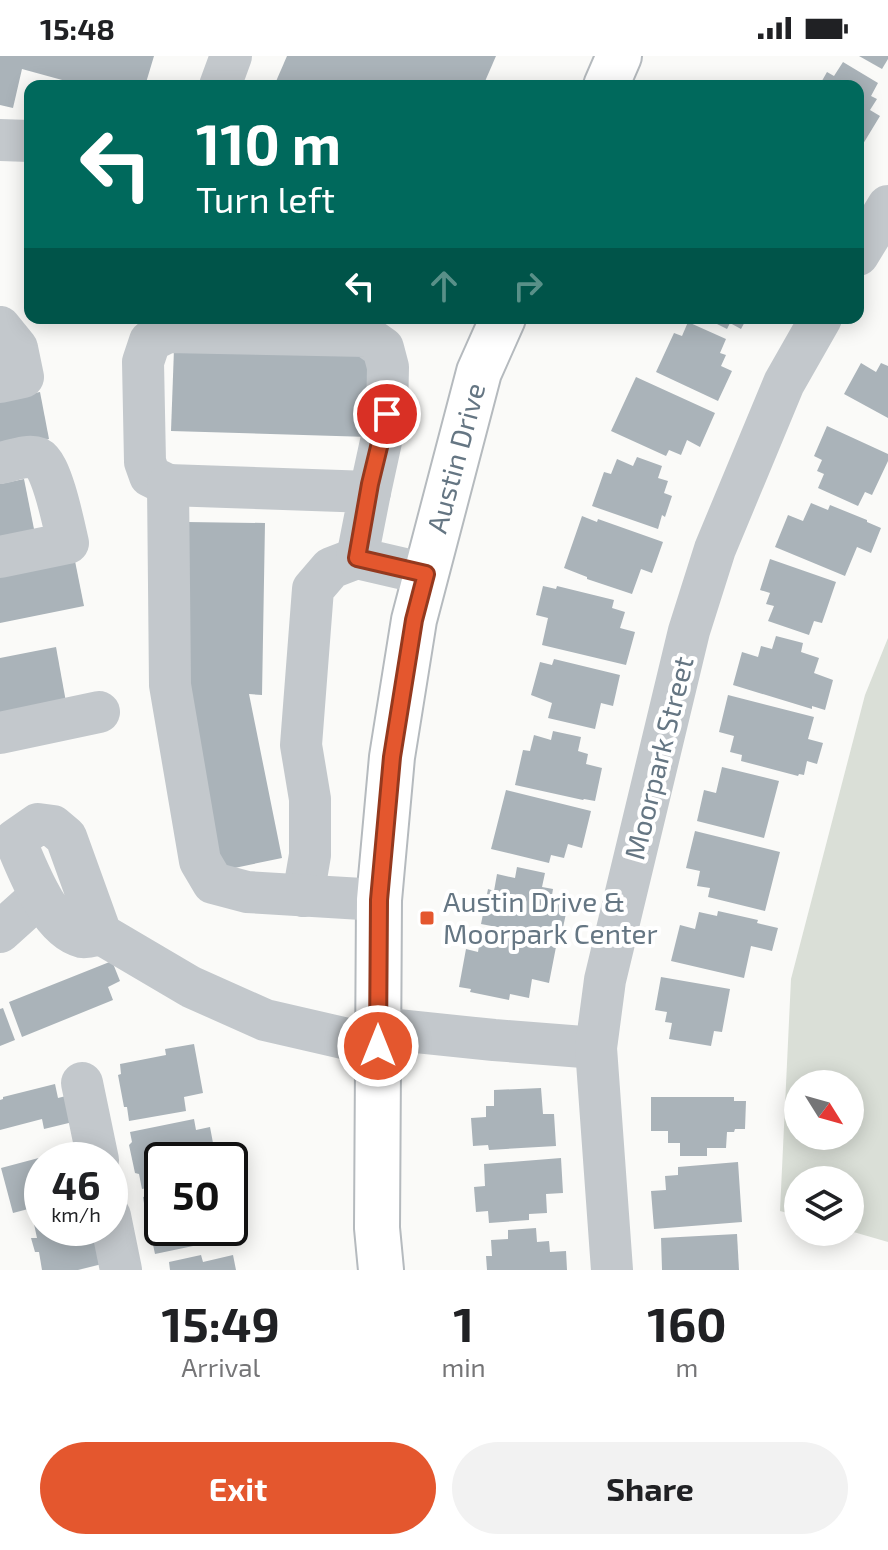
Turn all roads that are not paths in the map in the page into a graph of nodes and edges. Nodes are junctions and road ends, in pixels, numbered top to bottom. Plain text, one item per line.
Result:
1 (231, 56) edge
2 (619, 56) edge
3 (222, 80) edge
4 (609, 80) edge
5 (0, 140) edge
6 (24, 141) edge
7 (888, 206) edge
8 (864, 245) edge
9 (500, 324) edge
10 (818, 324) edge
11 (0, 327) edge
12 (0, 382) edge
13 (0, 463) edge
14 (168, 485) junction
15 (370, 492) junction
16 (0, 557) edge
17 (357, 558) junction
18 (426, 574) junction
19 (99, 712) dead end
20 (0, 733) edge
21 (4, 829) edge
22 (40, 896) junction
23 (303, 896) junction
24 (379, 900) junction
25 (0, 932) edge
26 (101, 934) junction
27 (378, 1037) junction
28 (596, 1048) junction
29 (82, 1083) dead end
30 (94, 1142) edge
31 (116, 1246) edge
32 (121, 1270) edge
33 (381, 1270) edge
34 (612, 1270) edge

1 - 3 street
2 - 4 main road
5 - 6 street
7 - 8 street
9 - 18 main road, Austin Drive
10 - 28 street, Moorpark Street
11 - 12 street
13 - 16 street
14 - 15 street
14 - 15 street
14 - 23 street
15 - 17 street
17 - 18 street
17 - 23 street
18 - 24 main road, Austin Drive
19 - 20 street
21 - 22 street
21 - 26 street
22 - 25 street
22 - 26 street
23 - 24 street
24 - 27 main road, Austin Drive
26 - 27 street
27 - 28 street
27 - 33 main road, Austin Drive
28 - 34 street, Moorpark Street
29 - 30 street
31 - 32 street

